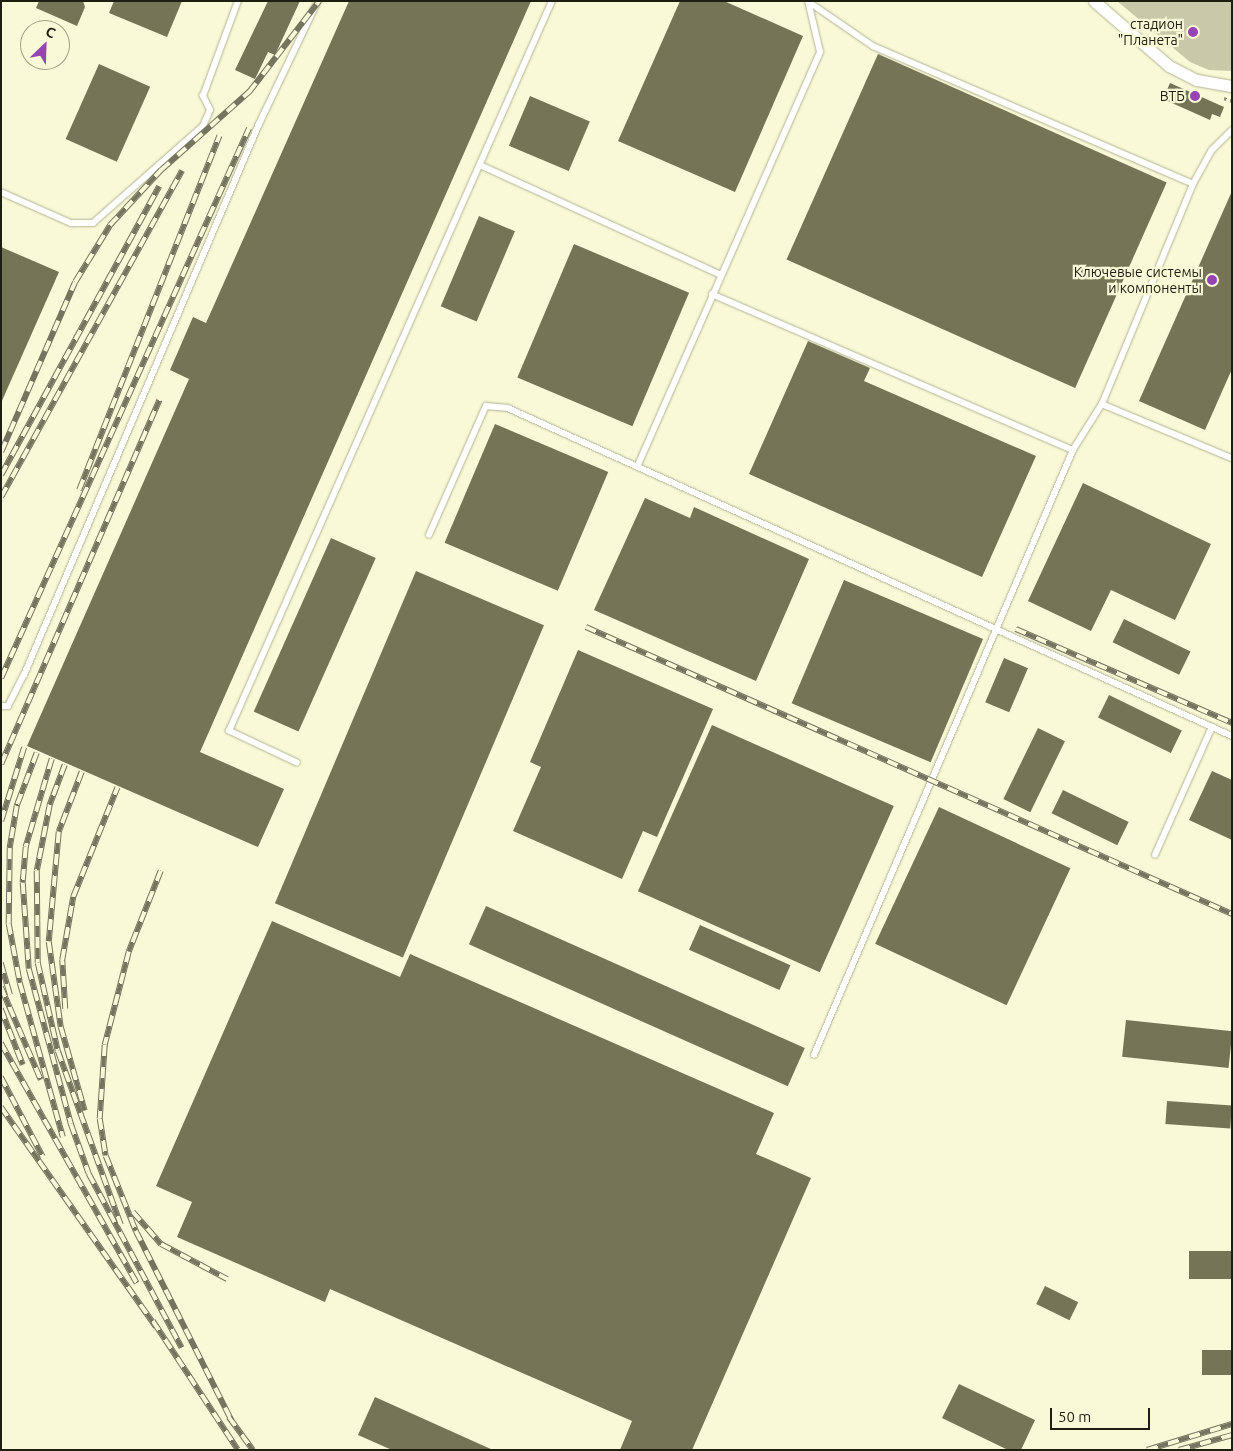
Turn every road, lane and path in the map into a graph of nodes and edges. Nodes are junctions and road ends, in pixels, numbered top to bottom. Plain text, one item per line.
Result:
1 (238, 1) edge
2 (318, 1) edge
3 (552, 1) edge
4 (1094, 1) edge
5 (810, 3) edge
6 (1232, 86) edge
7 (1232, 130) edge
8 (480, 165) junction
9 (1194, 184) junction
10 (1, 192) edge
11 (720, 275) junction
12 (712, 294) junction
13 (1102, 404) junction
14 (1073, 450) junction
15 (1232, 458) edge
16 (638, 465) junction
17 (429, 535) dead end
18 (998, 629) junction
19 (1, 706) edge
20 (1212, 727) junction
21 (1232, 736) edge
22 (297, 763) dead end
23 (1156, 855) dead end
24 (814, 1055) dead end

1 - 10 lane
2 - 19 lane
3 - 8 lane
4 - 6 street
5 - 9 lane
5 - 11 lane
7 - 9 lane
8 - 11 lane
8 - 22 lane
9 - 13 lane
11 - 12 lane
12 - 14 lane
12 - 16 lane
13 - 14 lane
13 - 15 lane
14 - 18 lane
16 - 17 lane
16 - 18 lane
18 - 20 lane
18 - 24 lane
20 - 21 lane
20 - 23 lane

